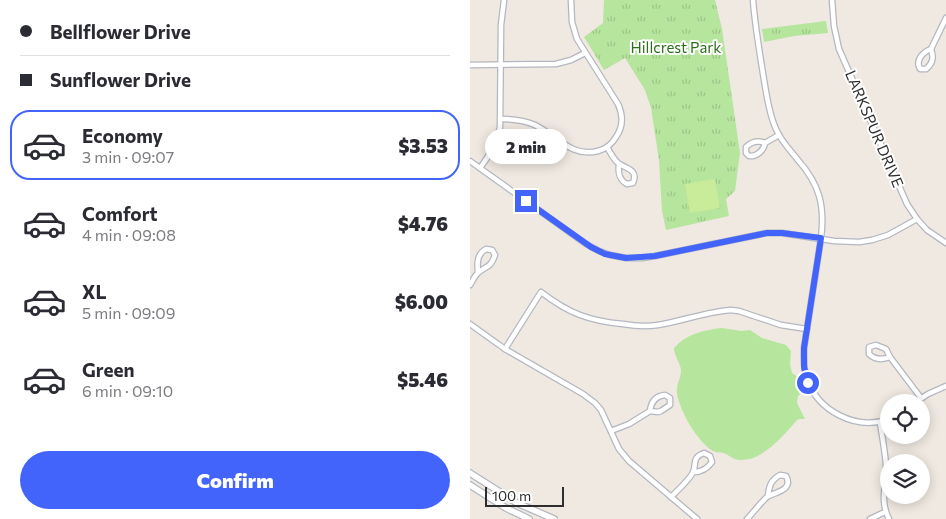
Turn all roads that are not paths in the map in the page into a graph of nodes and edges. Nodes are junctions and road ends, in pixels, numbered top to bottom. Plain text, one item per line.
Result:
1 (504, 0) edge
2 (571, 0) edge
3 (753, 0) edge
4 (832, 0) edge
5 (946, 18) edge
6 (931, 50) dead end
7 (585, 53) junction
8 (501, 64) junction
9 (470, 65) edge
10 (501, 119) junction
11 (779, 135) junction
12 (766, 143) junction
13 (607, 147) junction
14 (470, 161) edge
15 (619, 164) junction
16 (480, 168) junction
17 (917, 219) junction
18 (821, 238) junction
19 (946, 243) edge
20 (478, 272) junction
21 (470, 285) edge
22 (470, 324) edge
23 (807, 329) junction
24 (505, 349) junction
25 (890, 357) junction
26 (946, 386) edge
27 (918, 394) edge
28 (928, 394) edge
29 (650, 411) junction
30 (880, 422) edge
31 (611, 431) junction
32 (883, 444) edge
33 (694, 472) junction
34 (470, 474) edge
35 (470, 485) edge
36 (768, 496) junction
37 (671, 497) junction
38 (885, 512) junction
39 (529, 519) edge
40 (554, 519) edge
41 (697, 519) edge
42 (747, 519) edge
43 (870, 519) edge
44 (889, 519) edge

1 - 8 street
2 - 7 street
3 - 11 street
4 - 17 street, LARKSPUR DRIVE
5 - 6 street
7 - 8 street
7 - 13 street
8 - 9 street
8 - 10 street
10 - 13 street
10 - 16 street
11 - 12 street
11 - 18 street
12 - 12 street
13 - 15 street
14 - 16 street
15 - 15 street
16 - 18 street
17 - 18 street
17 - 19 street, LARKSPUR DRIVE
18 - 23 street
20 - 20 street
20 - 21 street
22 - 24 street
23 - 24 street
23 - 30 street
24 - 31 street
25 - 25 street
25 - 27 street
26 - 28 street
29 - 29 street
29 - 31 street
31 - 37 street
32 - 38 street
33 - 33 street
33 - 37 street
34 - 40 main road
35 - 39 main road
36 - 36 street
36 - 42 street
37 - 41 street
38 - 43 street
38 - 44 street

